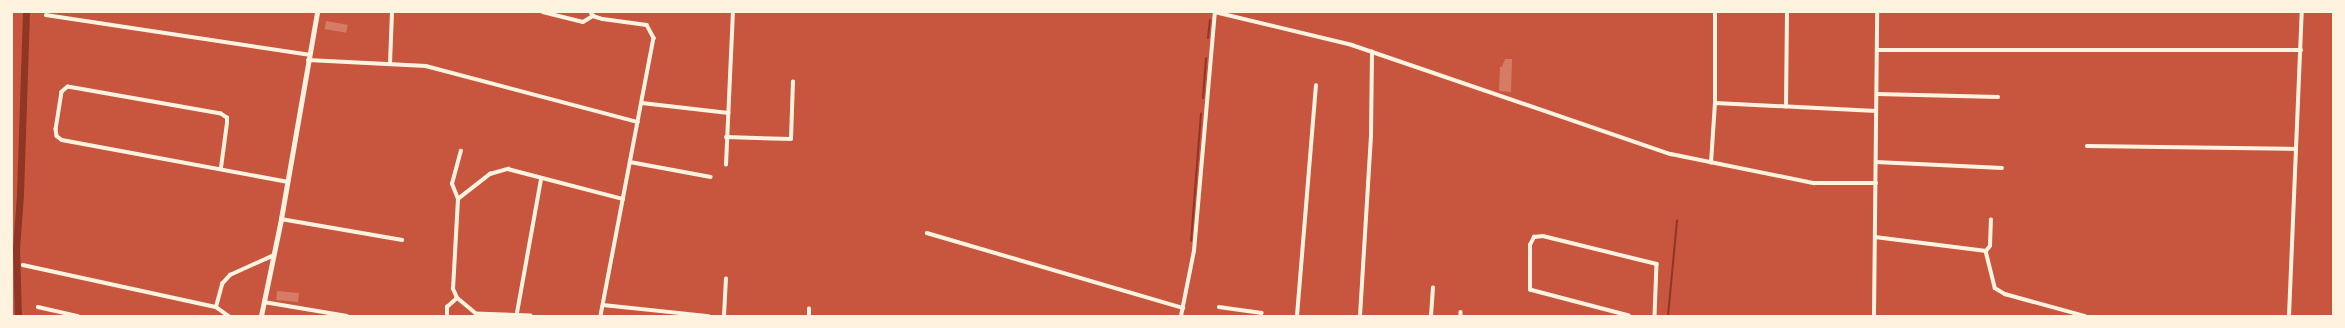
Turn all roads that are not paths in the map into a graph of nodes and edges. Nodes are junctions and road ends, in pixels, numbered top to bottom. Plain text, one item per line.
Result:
1 (317, 12) edge
2 (392, 12) edge
3 (543, 12) edge
4 (733, 12) edge
5 (1215, 12) edge
6 (1715, 12) edge
7 (1787, 12) edge
8 (1877, 12) edge
9 (2302, 12) edge
10 (592, 14) edge
11 (46, 15) dead end
12 (1877, 50) junction
13 (2301, 50) junction
14 (1372, 52) junction
15 (309, 57) junction
16 (390, 64) junction
17 (793, 82) dead end
18 (1316, 86) dead end
19 (1877, 94) junction
20 (1998, 97) dead end
21 (642, 103) junction
22 (1714, 103) junction
23 (1786, 107) junction
24 (1876, 111) junction
25 (728, 113) junction
26 (638, 122) junction
27 (726, 137) junction
28 (2087, 146) dead end
29 (2296, 149) junction
30 (461, 151) dead end
31 (630, 162) junction
32 (1876, 162) junction
33 (1711, 163) junction
34 (726, 165) dead end
35 (221, 168) junction
36 (2002, 168) dead end
37 (711, 177) dead end
38 (541, 179) junction
39 (288, 182) junction
40 (1876, 183) junction
41 (458, 199) junction
42 (623, 199) junction
43 (281, 219) junction
44 (1991, 220) dead end
45 (927, 233) dead end
46 (1875, 237) junction
47 (402, 240) dead end
48 (1986, 251) junction
49 (272, 256) junction
50 (23, 265) dead end
51 (726, 279) dead end
52 (1434, 288) dead end
53 (457, 298) junction
54 (264, 302) junction
55 (603, 305) junction
56 (38, 307) dead end
57 (216, 307) junction
58 (1219, 307) dead end
59 (1183, 308) junction
60 (809, 309) dead end
61 (1244, 311) junction
62 (517, 313) junction
63 (1262, 313) dead end
64 (476, 314) junction
65 (78, 316) edge
66 (229, 316) edge
67 (261, 316) edge
68 (347, 316) edge
69 (447, 316) edge
70 (471, 316) edge
71 (532, 316) edge
72 (602, 316) edge
73 (708, 316) edge
74 (724, 316) edge
75 (809, 316) edge
76 (1181, 316) edge
77 (1244, 316) edge
78 (1297, 316) edge
79 (1360, 316) edge
80 (1430, 316) edge
81 (1629, 316) edge
82 (1655, 316) edge
83 (1874, 316) edge
84 (2085, 316) edge
85 (2288, 316) edge

1 - 15 street
2 - 16 street
3 - 10 street
4 - 25 street
5 - 14 street
5 - 59 street
6 - 22 street
7 - 23 street
8 - 12 street
9 - 13 street
10 - 21 street
11 - 15 street
12 - 13 street
12 - 19 street
13 - 29 street
14 - 33 street
14 - 79 street
15 - 16 street
15 - 39 street
16 - 26 street
17 - 27 street
18 - 78 street
19 - 20 street
19 - 24 street
21 - 25 street
21 - 26 street
22 - 23 street
22 - 33 street
23 - 24 street
24 - 32 street
25 - 27 street
26 - 31 street
27 - 34 street
28 - 29 street
29 - 85 street
30 - 41 street
31 - 37 street
31 - 42 street
32 - 36 street
32 - 40 street
33 - 40 street
35 - 35 street
35 - 39 street
38 - 41 street
38 - 42 street
38 - 62 street
39 - 43 street
40 - 46 street
41 - 53 street
42 - 55 street
43 - 47 street
43 - 49 street
44 - 48 street
45 - 59 street
46 - 48 street
46 - 83 street
48 - 84 street
49 - 54 street
49 - 57 street
50 - 57 street
51 - 74 street
52 - 80 street
53 - 64 street
53 - 69 street
54 - 67 street
54 - 68 street
55 - 72 street
55 - 73 street
56 - 65 street
57 - 66 street
58 - 61 street
59 - 76 street
60 - 75 street
61 - 63 street
61 - 77 street
62 - 64 street
62 - 71 street
64 - 70 street
81 - 82 street

